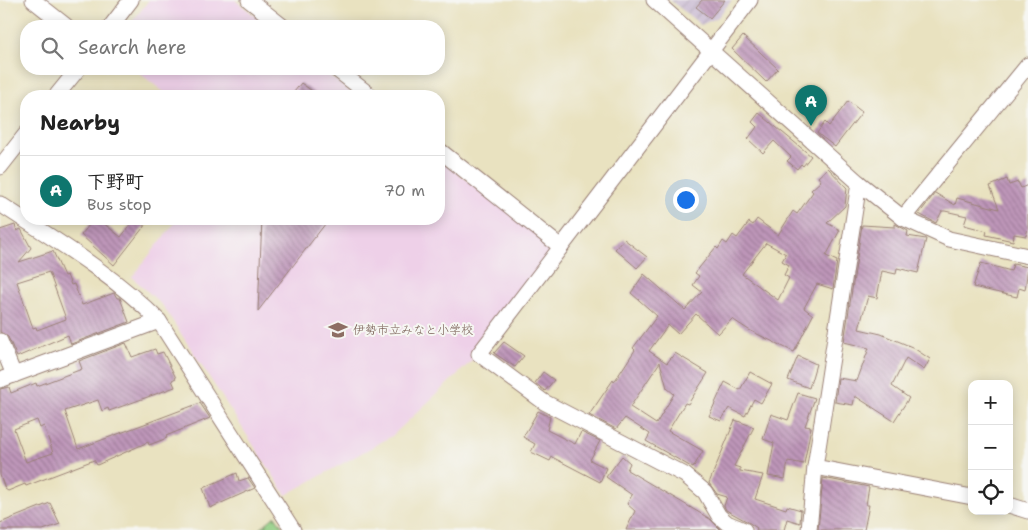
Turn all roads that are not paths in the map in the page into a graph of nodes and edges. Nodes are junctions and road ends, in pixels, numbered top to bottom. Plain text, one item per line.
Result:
1 (33, 0) edge
2 (131, 0) edge
3 (248, 0) edge
4 (654, 0) edge
5 (750, 0) edge
6 (58, 20) edge
7 (116, 20) edge
8 (274, 20) edge
9 (712, 49) junction
10 (1028, 64) edge
11 (73, 75) edge
12 (344, 75) edge
13 (61, 90) edge
14 (362, 90) edge
15 (20, 142) edge
16 (445, 155) edge
17 (0, 167) edge
18 (859, 183) junction
19 (0, 204) edge
20 (20, 217) edge
21 (903, 218) junction
22 (32, 225) edge
23 (561, 247) junction
24 (1028, 256) edge
25 (159, 322) junction
26 (0, 341) edge
27 (7, 378) edge
28 (815, 468) junction
29 (968, 496) edge
30 (1013, 506) edge
31 (1028, 511) edge
32 (293, 530) edge
33 (744, 530) edge
34 (809, 530) edge

1 - 6 street
2 - 7 street
3 - 8 street
4 - 9 street
5 - 9 street
9 - 18 street
9 - 23 street
10 - 21 street
11 - 13 street
12 - 14 street
15 - 17 street
16 - 23 street
18 - 21 street
18 - 28 street
19 - 20 street
21 - 24 street
22 - 25 street
23 - 33 street
25 - 27 street
25 - 32 street
26 - 27 street
28 - 29 street
28 - 34 street
30 - 31 street

